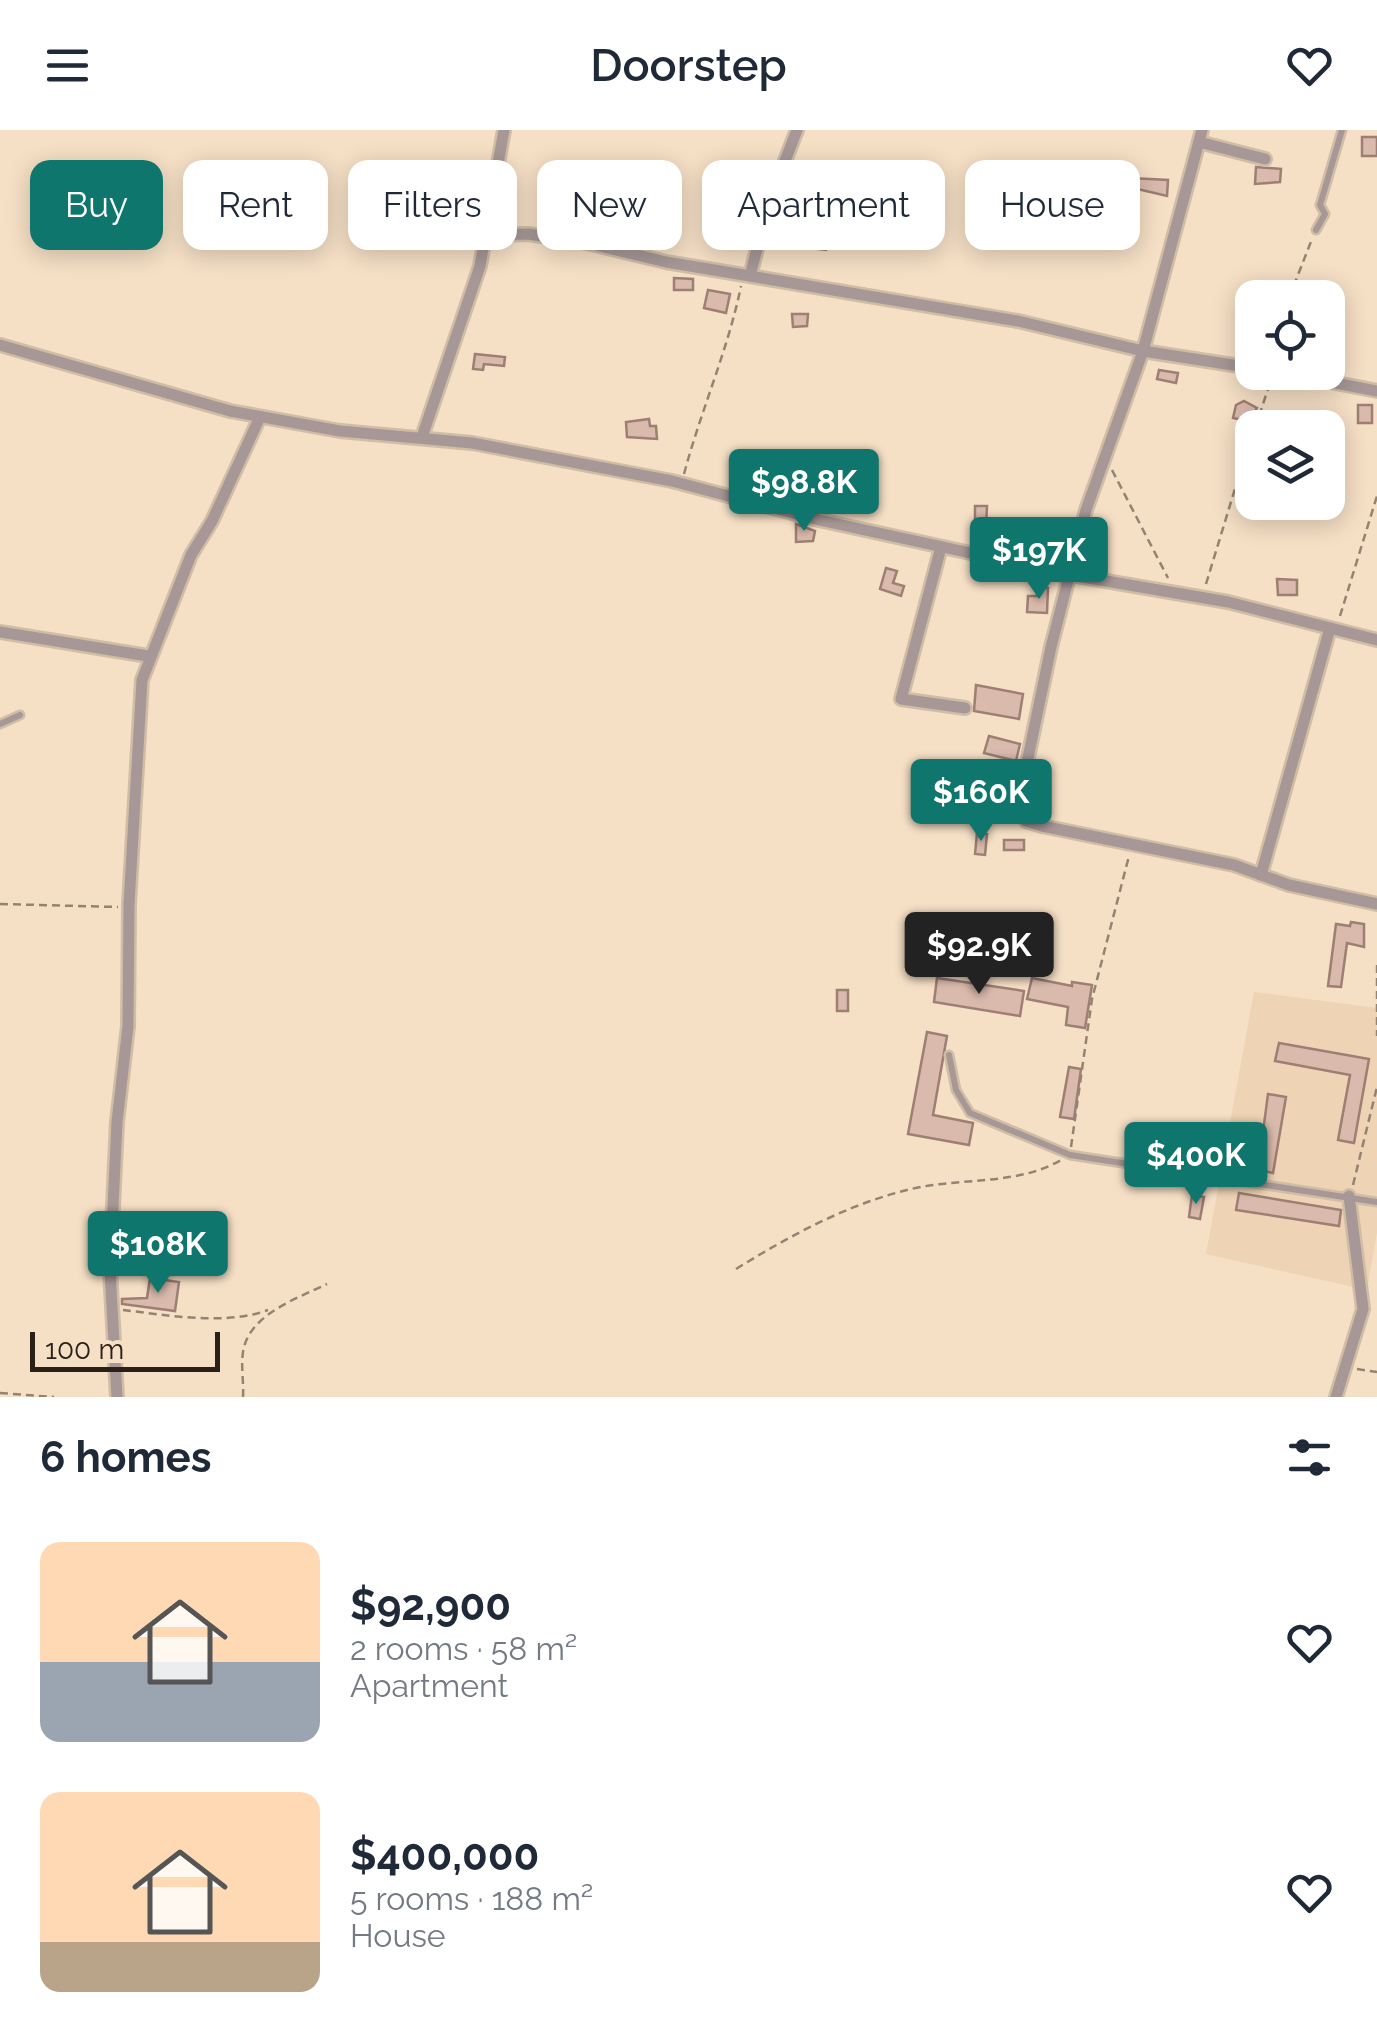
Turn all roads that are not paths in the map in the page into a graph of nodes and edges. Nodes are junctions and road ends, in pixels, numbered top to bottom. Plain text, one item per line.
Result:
1 (504, 130) edge
2 (797, 130) edge
3 (1342, 130) edge
4 (1201, 136) edge
5 (1265, 158) dead end
6 (499, 160) edge
7 (1316, 230) road end
8 (517, 234) edge
9 (483, 250) edge
10 (747, 275) junction
11 (0, 345) edge
12 (1143, 351) junction
13 (1235, 365) edge
14 (1345, 385) edge
15 (1377, 391) edge
16 (260, 417) junction
17 (422, 437) junction
18 (941, 547) junction
19 (1071, 575) junction
20 (1330, 628) junction
21 (0, 632) edge
22 (1377, 640) edge
23 (148, 656) junction
24 (965, 708) dead end
25 (20, 715) dead end
26 (0, 724) edge
27 (1260, 875) junction
28 (1377, 904) edge
29 (949, 1055) dead end
30 (1349, 1196) junction
31 (1377, 1202) edge
32 (118, 1397) edge
33 (1336, 1397) edge

1 - 6 street
2 - 10 street
3 - 7 lane
4 - 5 street
4 - 12 street
8 - 10 street
9 - 17 street
10 - 12 street
11 - 16 street
12 - 13 street
12 - 19 street
14 - 15 street
16 - 17 street
16 - 23 street
17 - 18 street
18 - 19 street
18 - 24 street
19 - 20 street
19 - 27 street
20 - 22 street
20 - 27 street
21 - 23 street
23 - 32 street
25 - 26 lane
27 - 28 street
29 - 30 lane
30 - 31 lane
30 - 33 street

